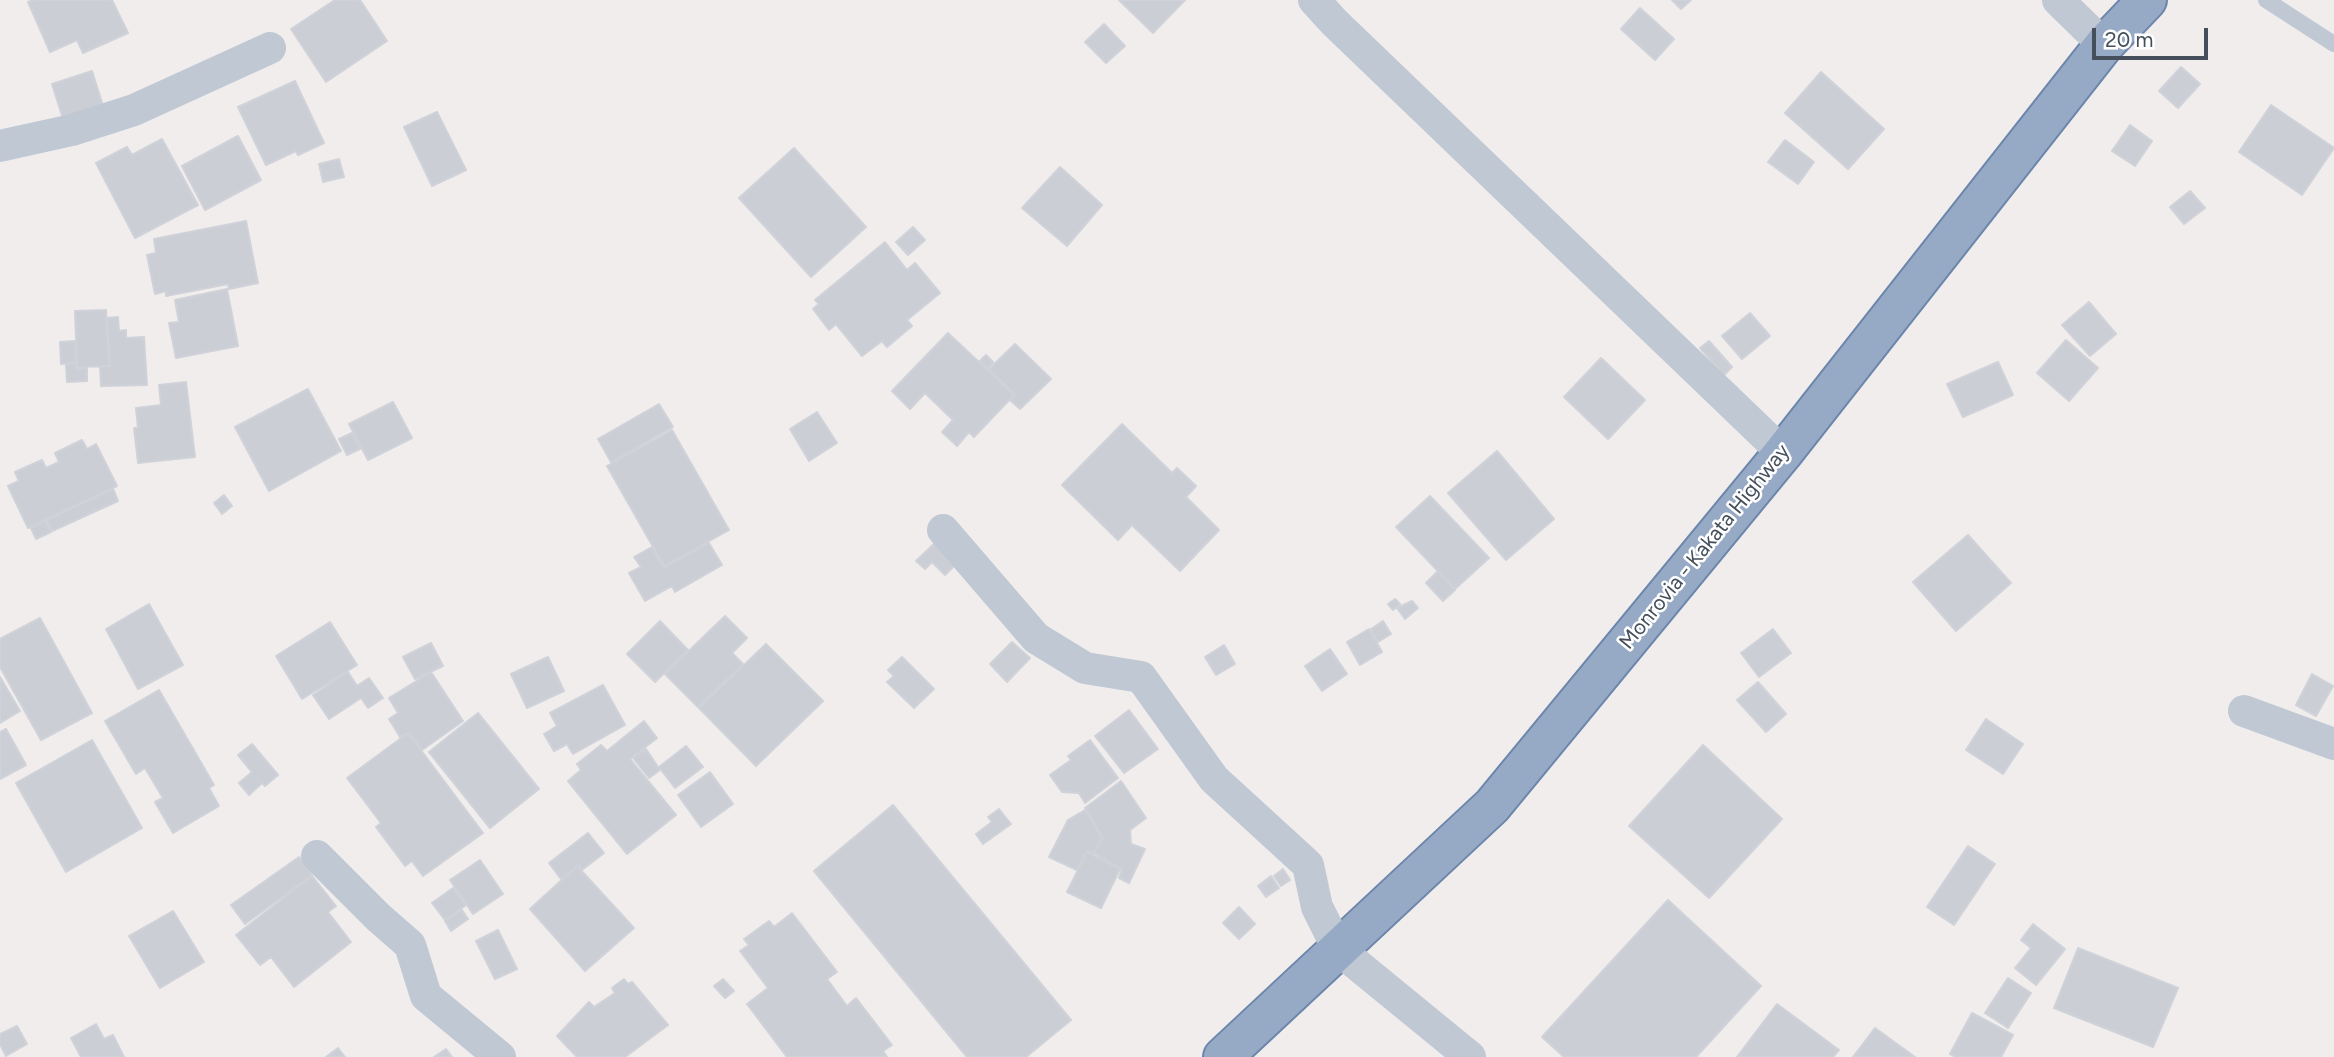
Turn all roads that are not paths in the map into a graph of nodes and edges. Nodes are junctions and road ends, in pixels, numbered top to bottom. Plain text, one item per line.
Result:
1 (1314, 0) edge
2 (2058, 0) edge
3 (2147, 0) edge
4 (2266, 0) edge
5 (2334, 44) edge
6 (2104, 46) junction
7 (270, 48) dead end
8 (0, 146) edge
9 (1783, 453) junction
10 (943, 530) dead end
11 (2244, 711) dead end
12 (2334, 744) edge
13 (317, 856) dead end
14 (1338, 949) junction
15 (500, 1057) edge
16 (1223, 1057) edge
17 (1471, 1057) edge

1 - 9 street
2 - 6 street
3 - 6 highway, Monrovia - Kakata Highway
4 - 5 lane
6 - 9 highway, Monrovia - Kakata Highway
7 - 8 street
9 - 14 highway, Monrovia - Kakata Highway
10 - 14 street
11 - 12 street
13 - 15 street
14 - 16 highway, Monrovia - Kakata Highway
14 - 17 street

